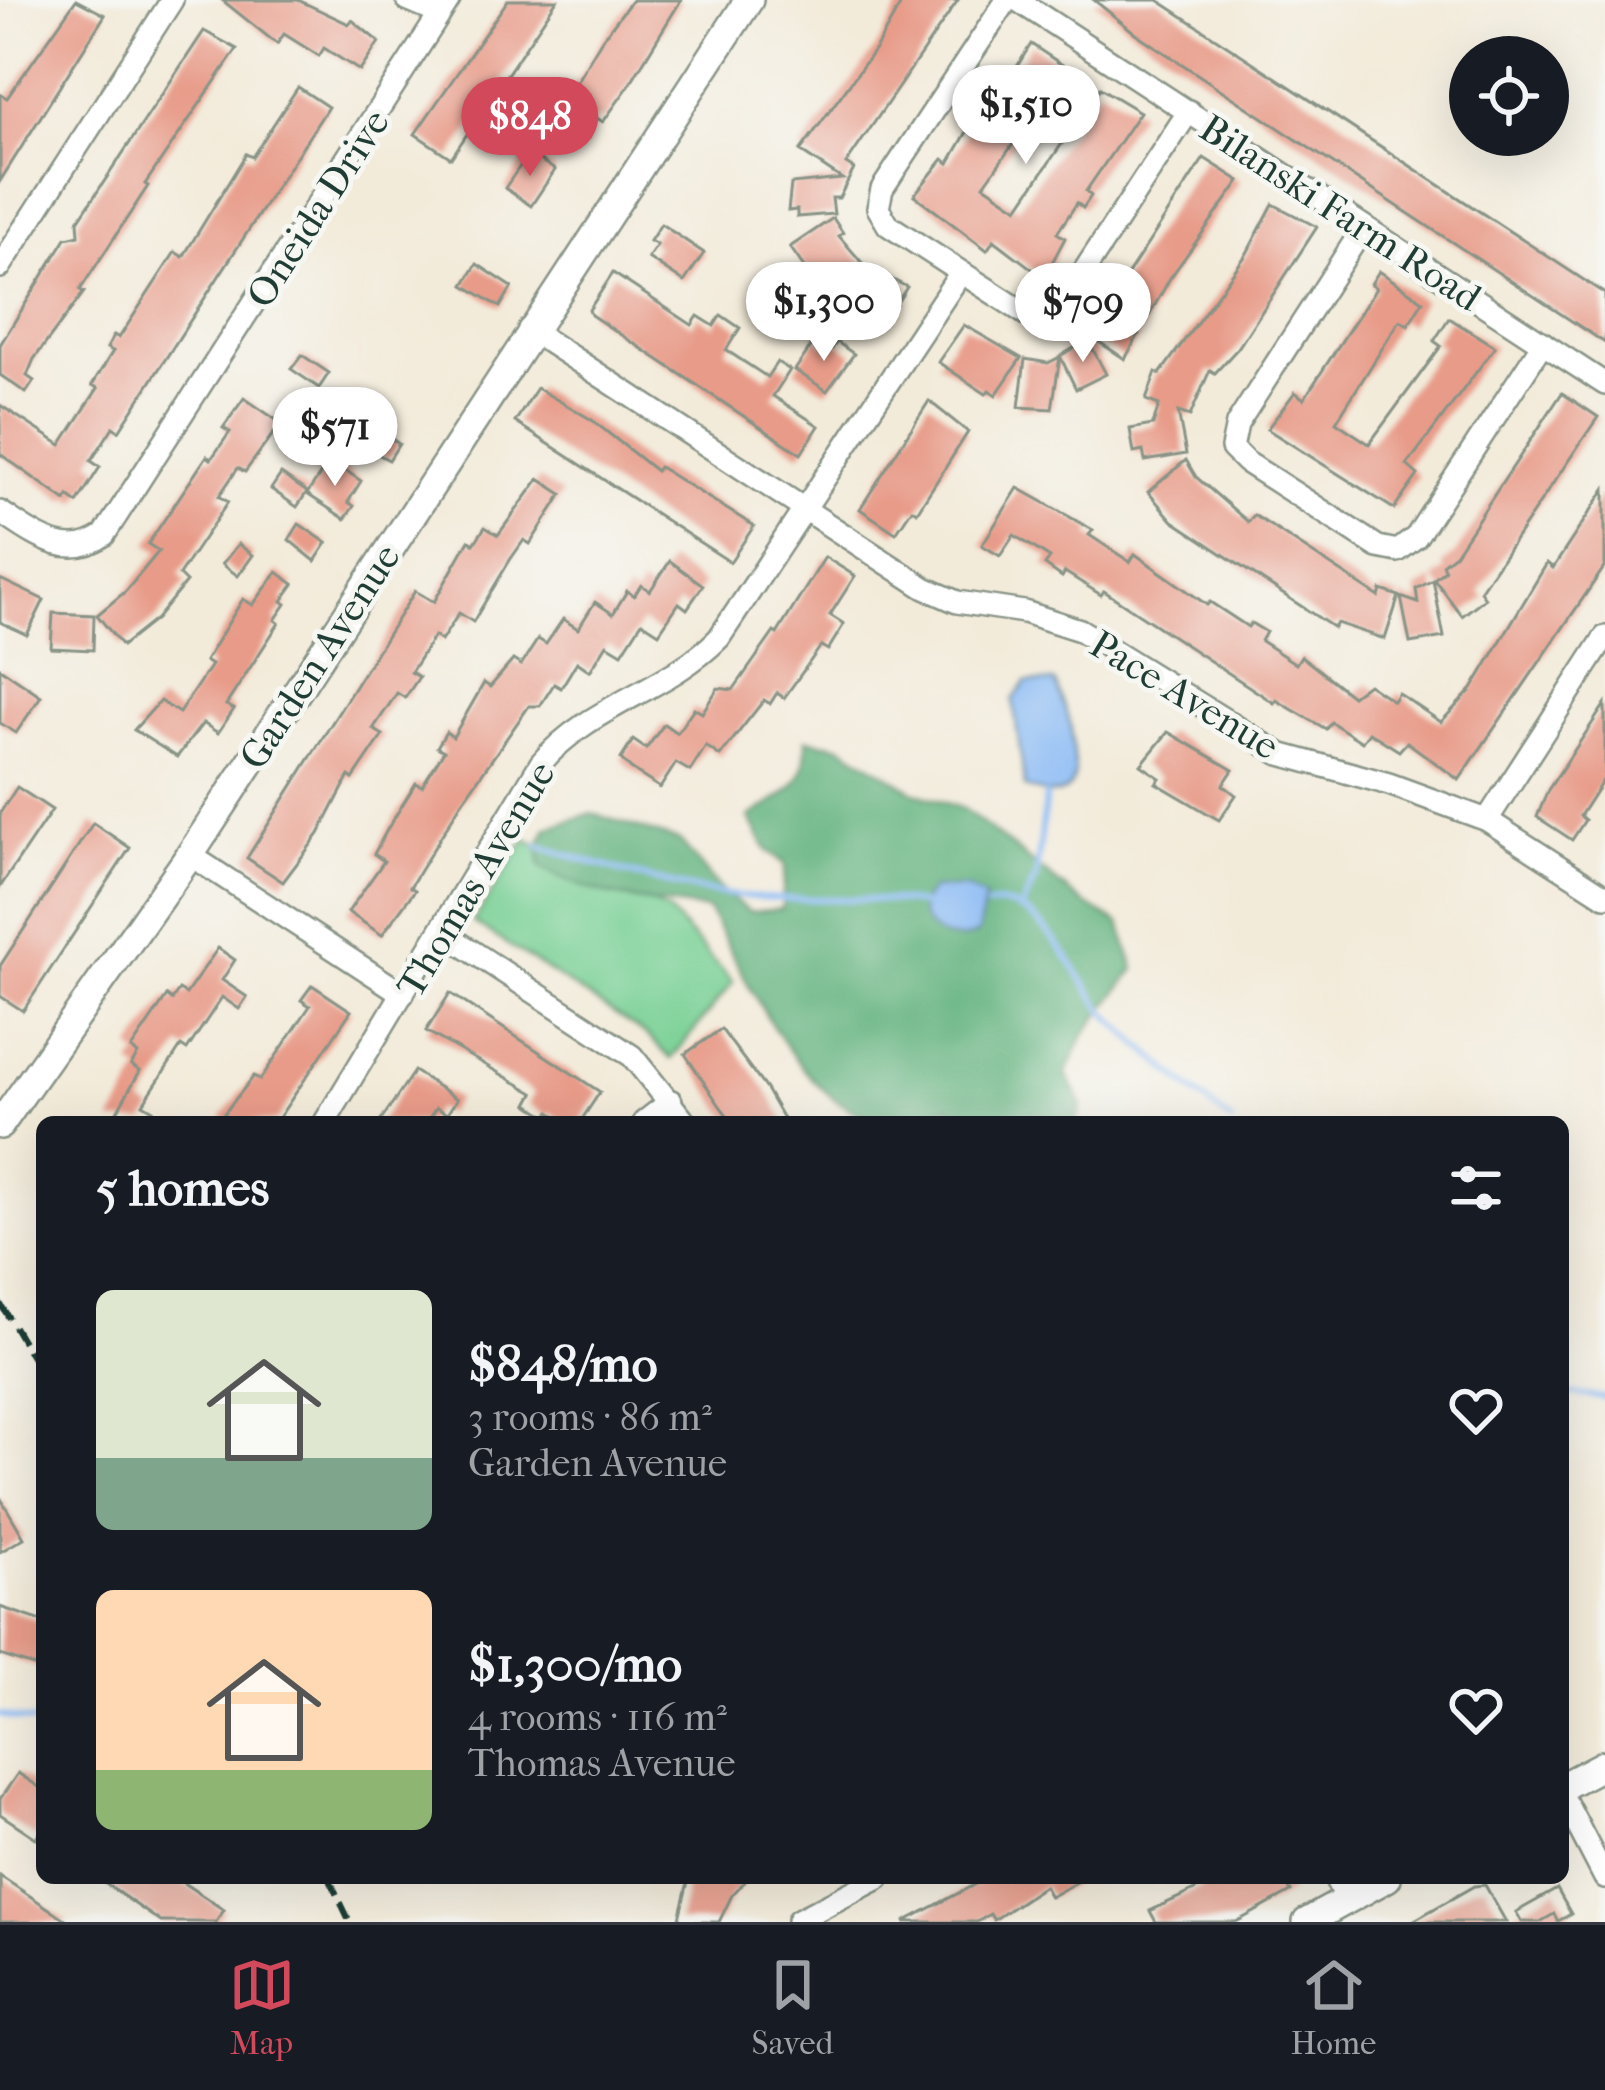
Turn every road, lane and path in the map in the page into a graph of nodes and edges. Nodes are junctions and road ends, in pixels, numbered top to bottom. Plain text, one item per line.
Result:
1 (172, 0) edge
2 (407, 0) edge
3 (732, 0) edge
4 (749, 0) edge
5 (1007, 0) edge
6 (1017, 0) edge
7 (444, 7) edge
8 (700, 71) junction
9 (1189, 111) junction
10 (1364, 227) junction
11 (0, 267) edge
12 (960, 274) junction
13 (529, 328) junction
14 (1543, 343) junction
15 (1605, 384) edge
16 (805, 508) junction
17 (0, 512) edge
18 (1604, 640) edge
19 (1487, 820) junction
20 (190, 855) junction
21 (1605, 896) edge
22 (441, 932) junction
23 (404, 994) junction
24 (671, 1101) junction
25 (330, 1116) edge
26 (652, 1116) edge
27 (681, 1116) edge
28 (0, 1125) edge
29 (1605, 1763) edge
30 (1569, 1783) edge
31 (1569, 1809) edge
32 (1605, 1878) edge
33 (867, 1884) edge
34 (1341, 1889) edge
35 (798, 1919) edge
36 (1307, 1922) edge

1 - 11 street
2 - 7 street
3 - 8 street
4 - 8 street, Garden Avenue
5 - 12 street
6 - 9 street, Bilanski Farm Road
7 - 17 street, Oneida Drive
8 - 13 street, Garden Avenue
9 - 10 street, Bilanski Farm Road
9 - 12 street
10 - 14 street, Bilanski Farm Road
10 - 14 street
12 - 16 street, Thomas Avenue
13 - 16 street, Pace Avenue
13 - 20 street, Garden Avenue
14 - 15 street, Bilanski Farm Road
16 - 19 street, Pace Avenue
16 - 22 street, Thomas Avenue
18 - 19 street
19 - 21 street, Pace Avenue
20 - 23 street
20 - 28 street, Garden Avenue
22 - 23 street, Thomas Avenue
22 - 24 street
23 - 25 street, Thomas Avenue
24 - 26 street
24 - 27 street
29 - 30 street
31 - 32 street
33 - 35 street
34 - 36 street

